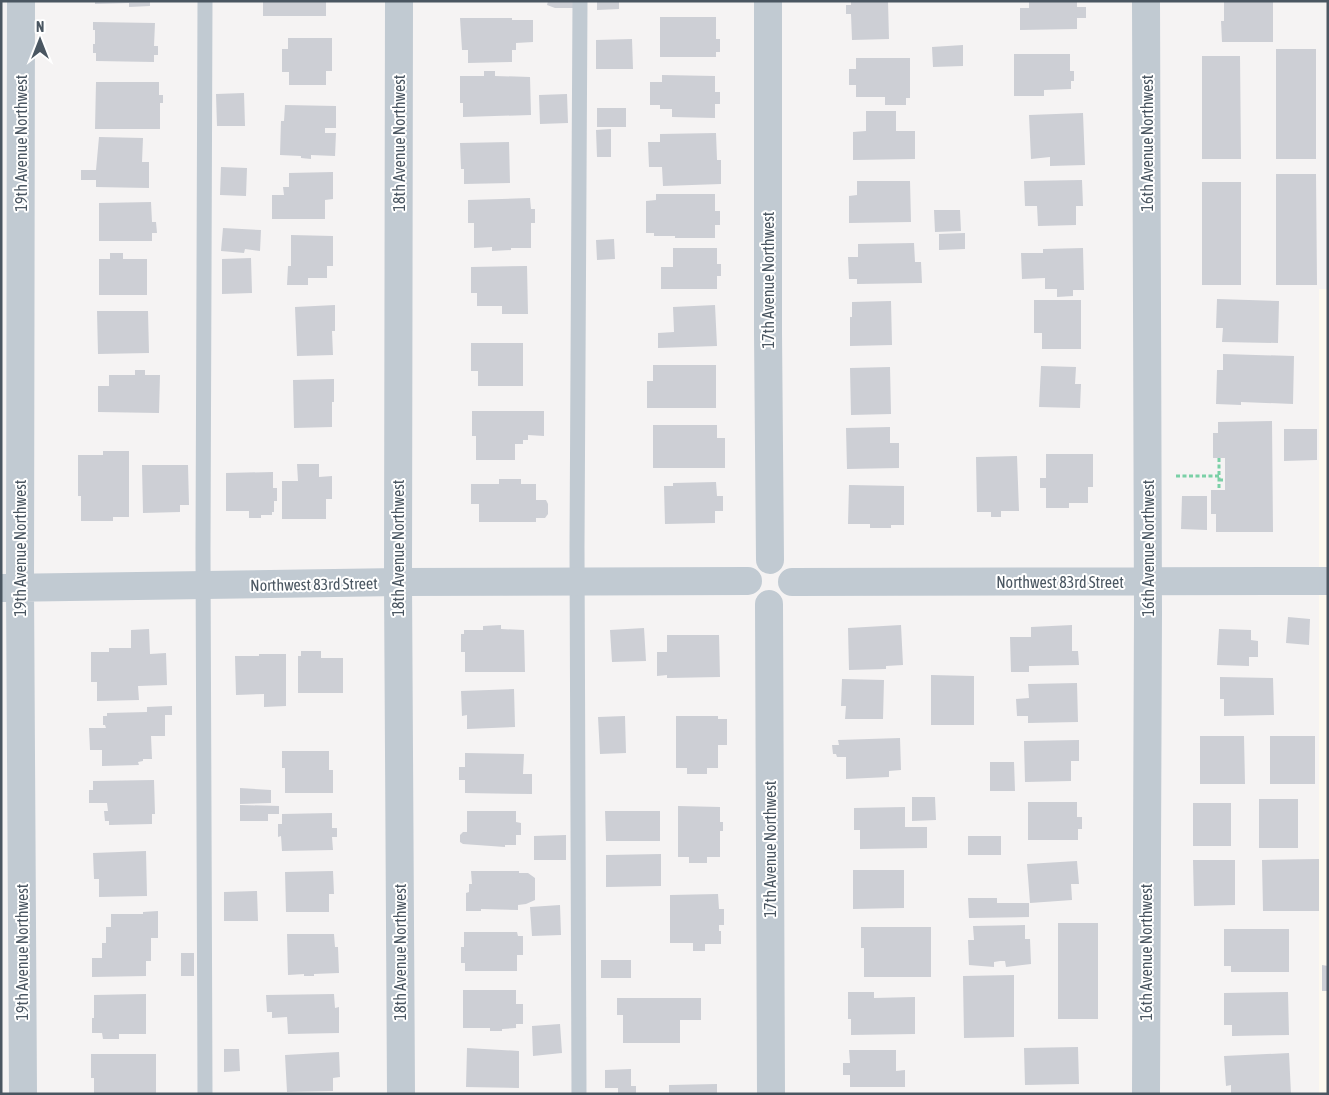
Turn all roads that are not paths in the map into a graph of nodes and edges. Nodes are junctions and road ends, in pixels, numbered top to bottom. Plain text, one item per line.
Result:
1 (21, 1) edge
2 (205, 1) edge
3 (399, 1) edge
4 (580, 1) edge
5 (768, 1) edge
6 (1146, 1) edge
7 (770, 560) junction
8 (748, 581) junction
9 (1328, 581) edge
10 (398, 582) junction
11 (577, 582) junction
12 (792, 582) junction
13 (1148, 582) junction
14 (203, 586) junction
15 (10, 588) edge
16 (769, 604) junction
17 (23, 1094) edge
18 (205, 1094) edge
19 (401, 1094) edge
20 (579, 1094) edge
21 (771, 1094) edge
22 (1146, 1094) edge

1 - 15 street, 19th Avenue Northwest
2 - 14 lane
3 - 10 street, 18th Avenue Northwest
4 - 11 lane
5 - 7 street, 17th Avenue Northwest
6 - 13 street, 16th Avenue Northwest
7 - 8 street
7 - 12 street
8 - 11 street, Northwest 83rd Street
8 - 16 street
9 - 13 street, Northwest 83rd Street
10 - 11 street, Northwest 83rd Street
10 - 14 street, Northwest 83rd Street
10 - 19 street, 18th Avenue Northwest
11 - 20 lane
12 - 13 street, Northwest 83rd Street
12 - 16 street
13 - 22 street, 16th Avenue Northwest
14 - 15 street, Northwest 83rd Street
14 - 18 lane
15 - 17 street, 19th Avenue Northwest
16 - 21 street, 17th Avenue Northwest

